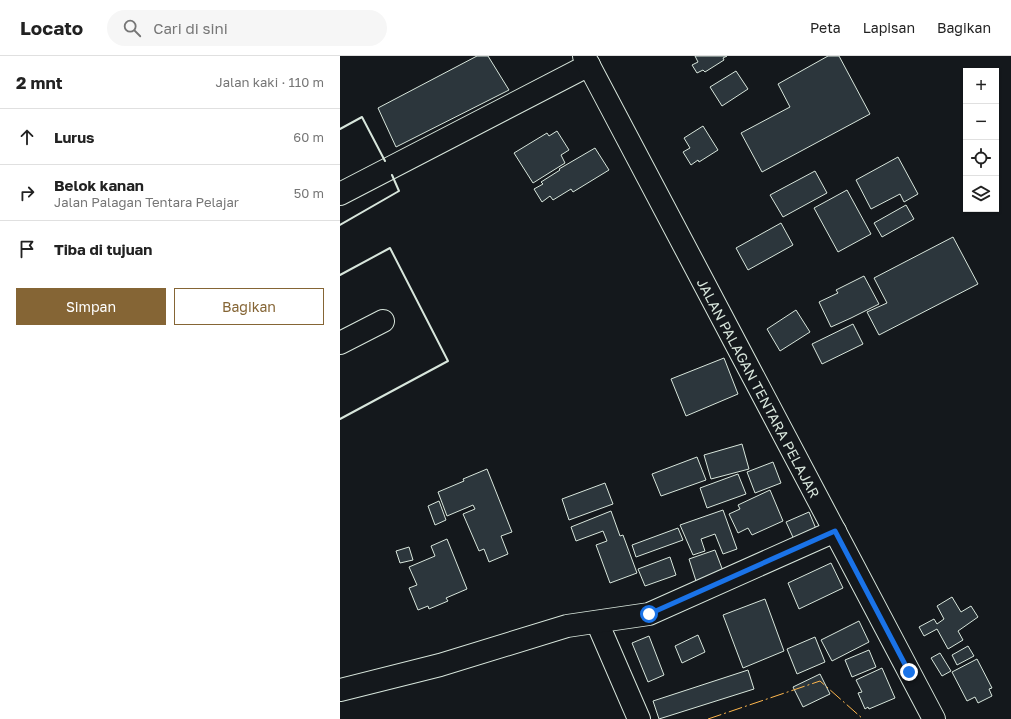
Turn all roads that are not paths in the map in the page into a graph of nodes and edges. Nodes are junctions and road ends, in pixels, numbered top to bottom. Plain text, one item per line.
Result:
1 (586, 60) edge
2 (340, 194) edge
3 (383, 321) dead end
4 (340, 343) edge
5 (835, 531) junction
6 (597, 622) junction
7 (340, 690) edge
8 (639, 719) edge
9 (934, 719) edge

1 - 2 street
1 - 5 street, JALAN PALAGAN TENTARA PELAJAR
3 - 4 street
5 - 6 street
5 - 9 street, JALAN PALAGAN TENTARA PELAJAR
6 - 7 street
6 - 8 street

